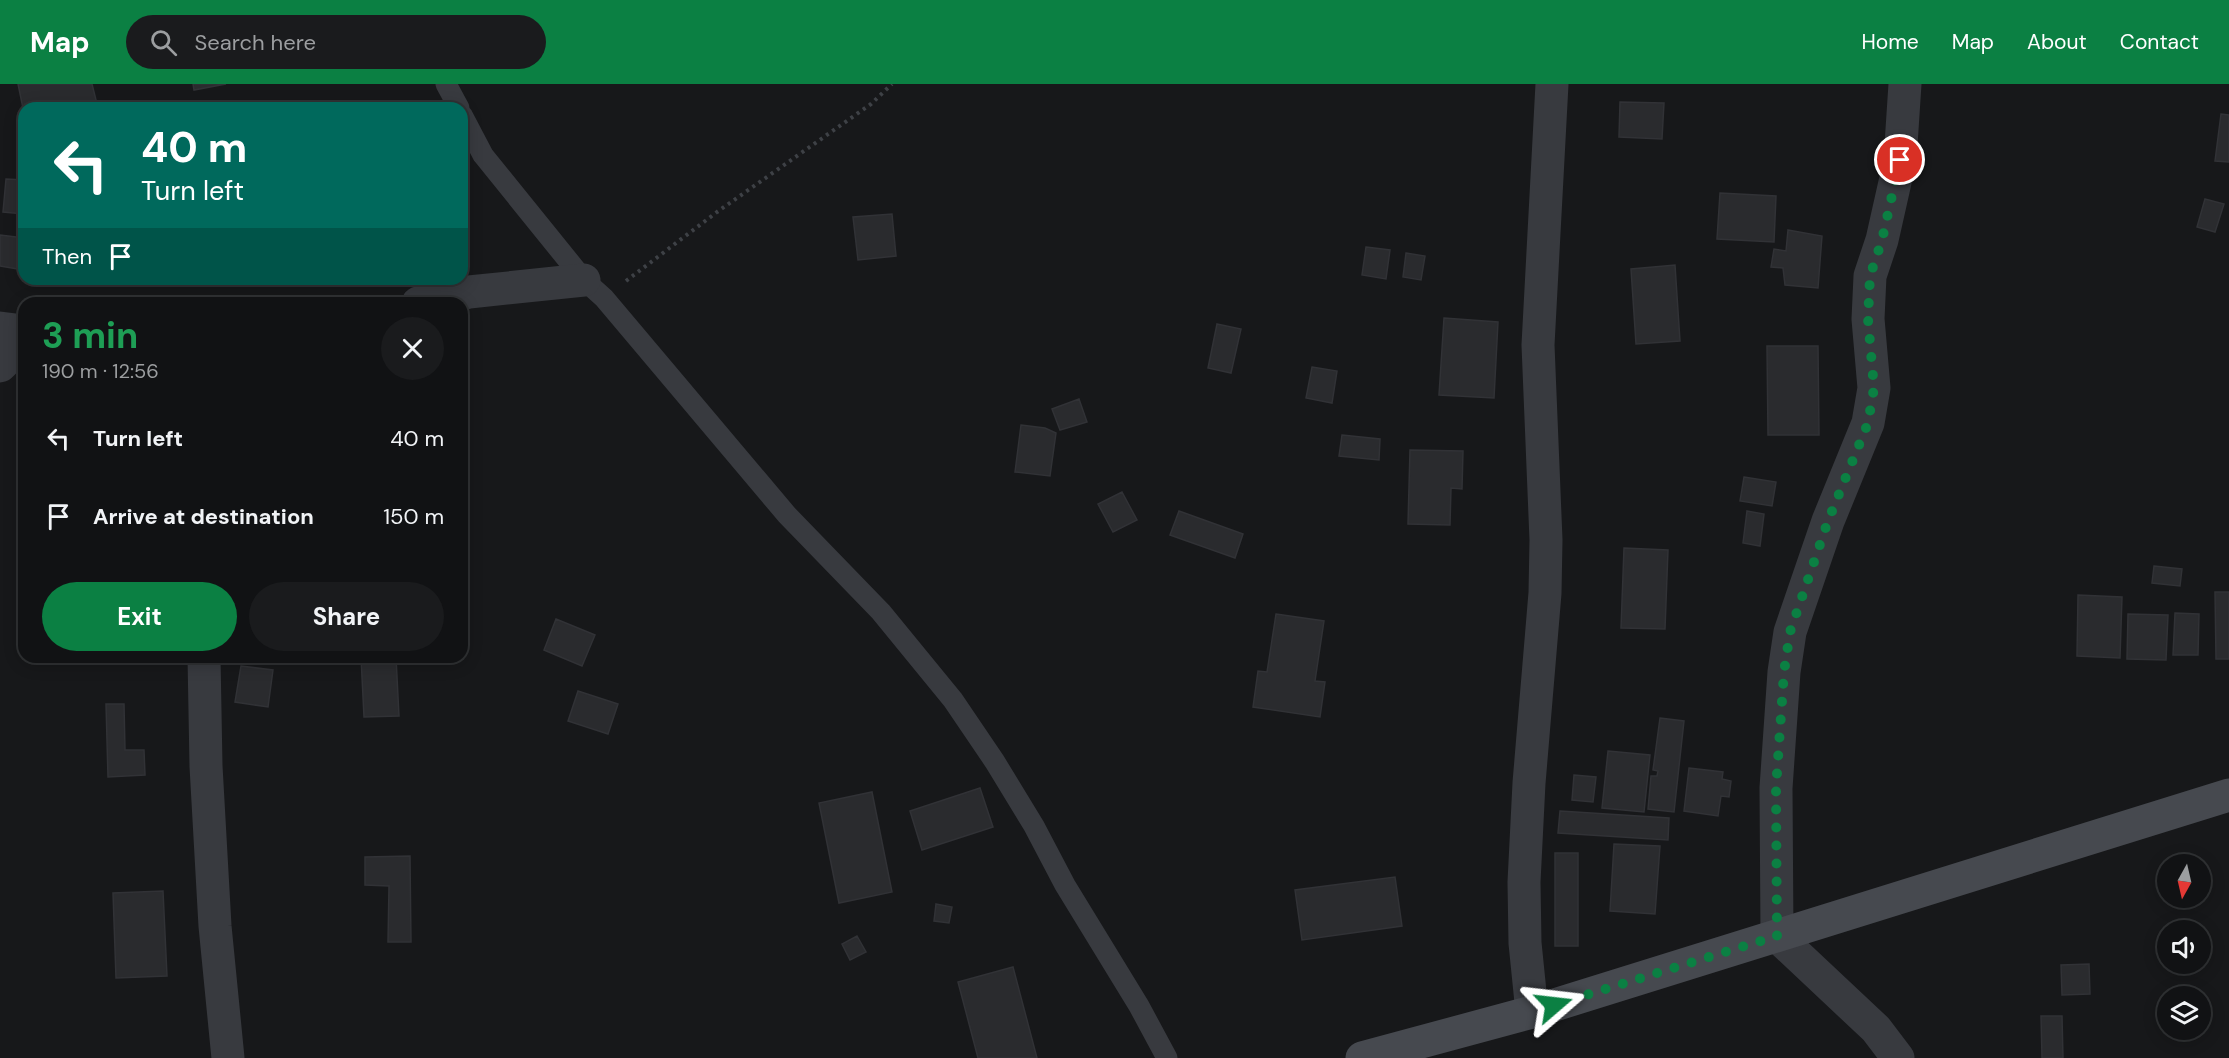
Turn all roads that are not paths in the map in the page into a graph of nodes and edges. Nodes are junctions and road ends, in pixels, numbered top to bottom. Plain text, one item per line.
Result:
1 (446, 84) edge
2 (1552, 84) edge
3 (1905, 84) edge
4 (456, 102) edge
5 (468, 126) edge
6 (594, 289) junction
7 (446, 297) edge
8 (0, 328) edge
9 (18, 330) edge
10 (18, 349) edge
11 (0, 366) edge
12 (204, 663) edge
13 (2229, 795) edge
14 (1777, 936) junction
15 (1532, 1012) junction
16 (228, 1058) edge
17 (1167, 1058) edge
18 (1362, 1058) edge
19 (1898, 1058) edge

1 - 4 lane
2 - 15 street
3 - 14 street
5 - 6 lane
6 - 7 street
6 - 17 lane
8 - 9 street
10 - 11 street
12 - 16 street
13 - 14 street
14 - 15 street
14 - 19 street
15 - 18 street

